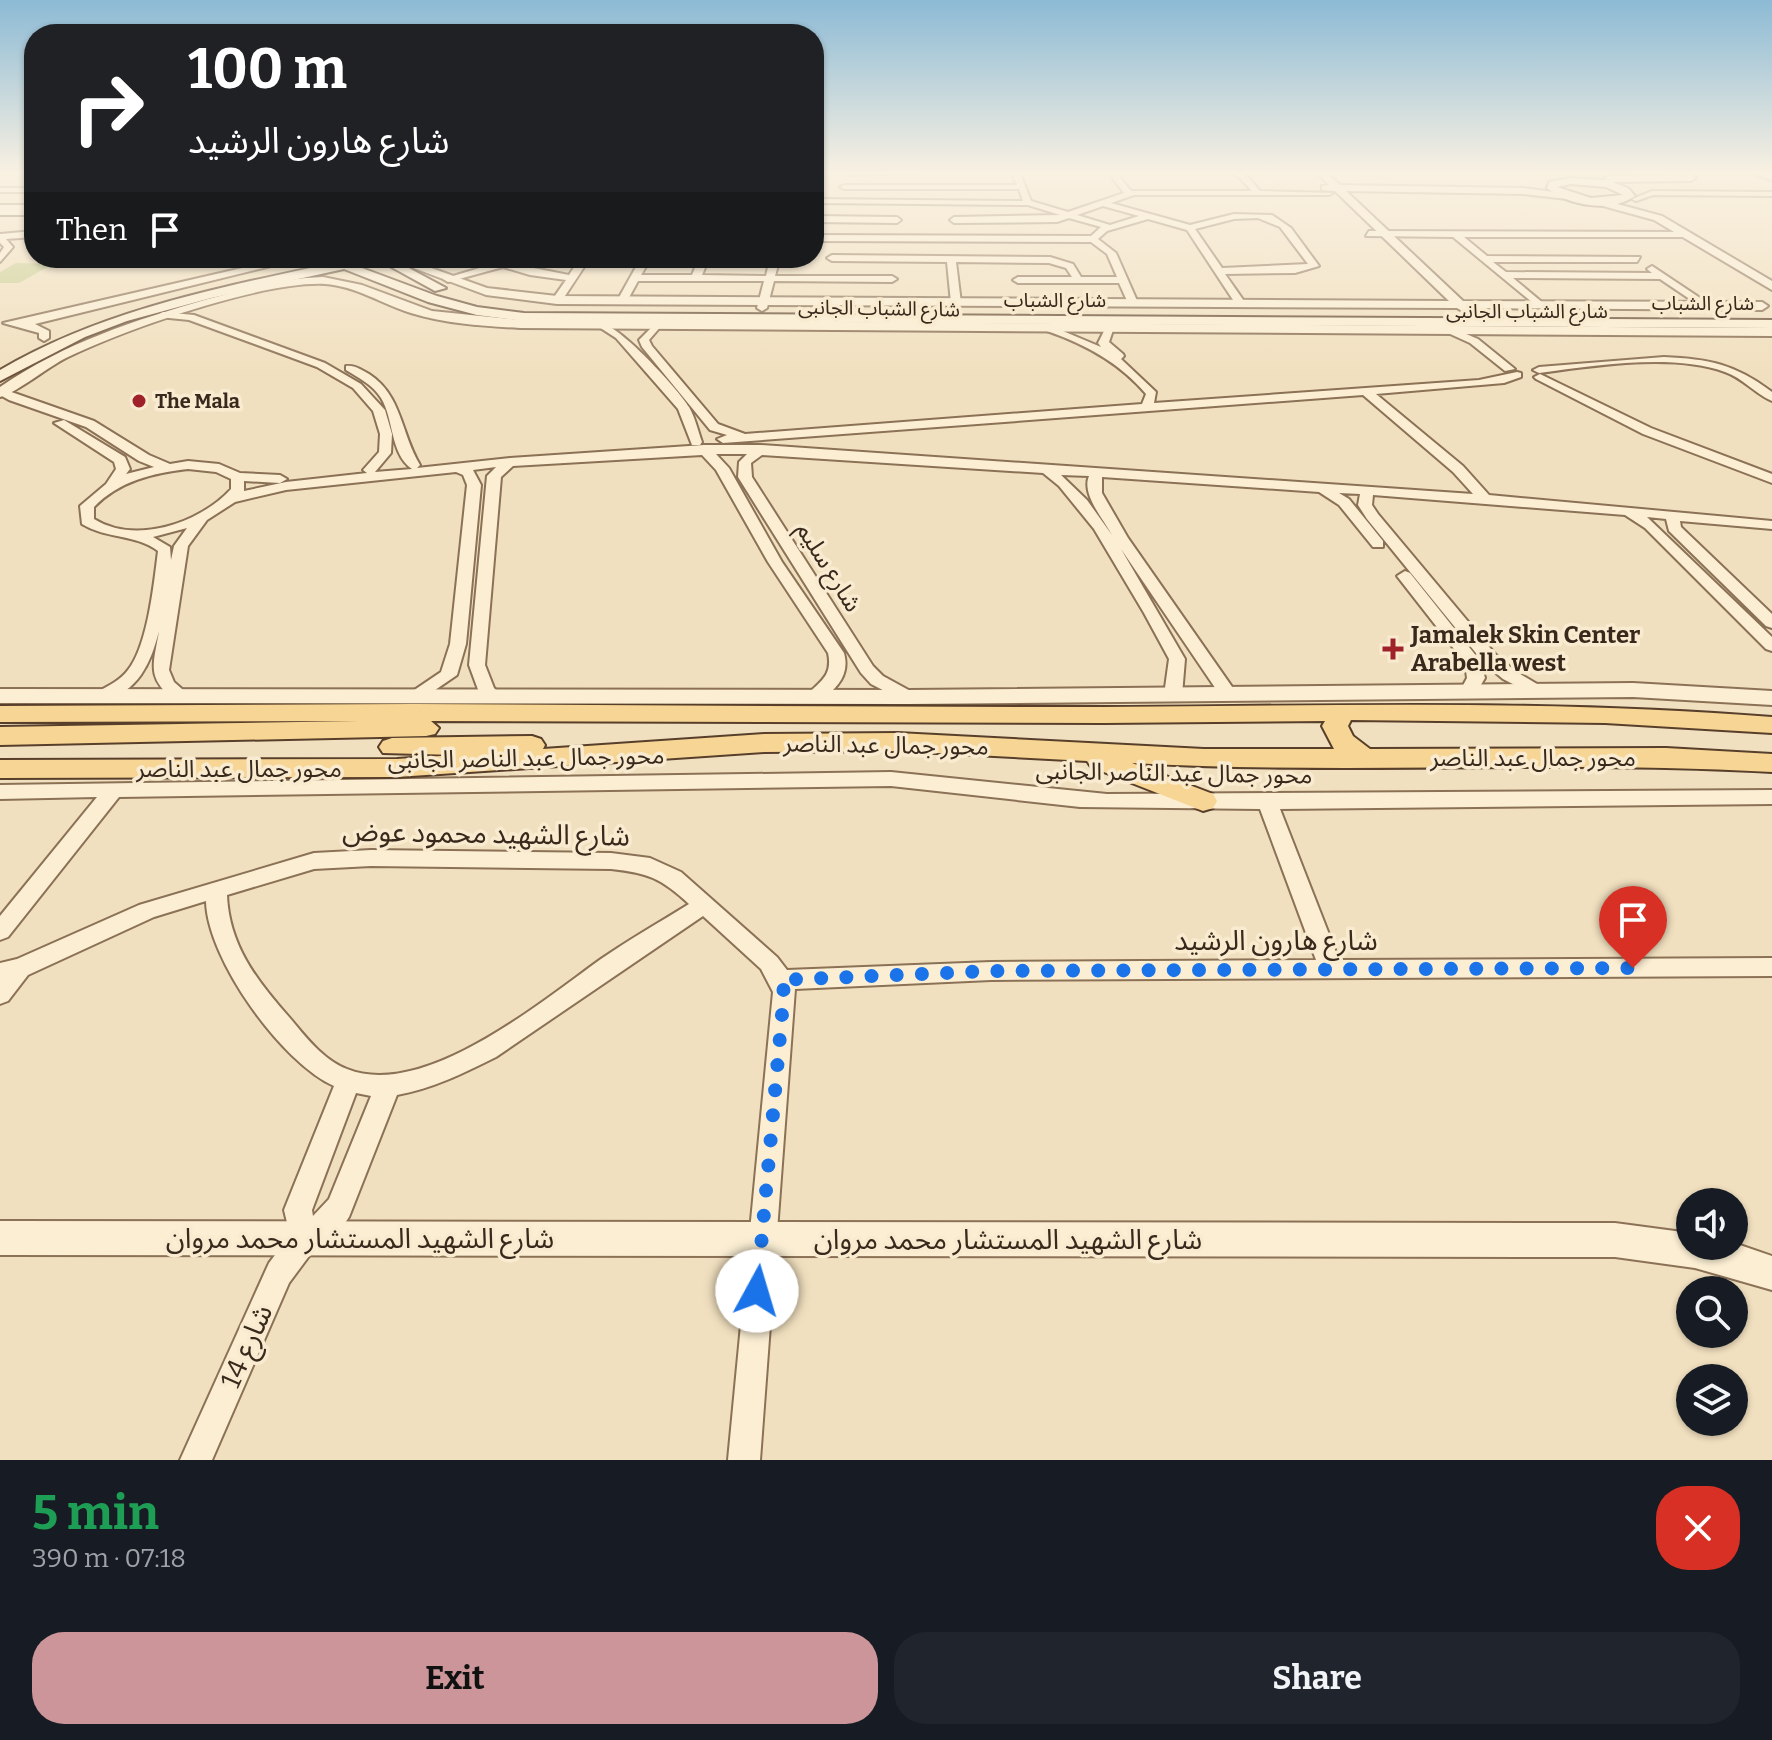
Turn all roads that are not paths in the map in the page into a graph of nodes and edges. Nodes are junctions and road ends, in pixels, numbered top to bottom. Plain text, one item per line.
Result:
1 (2, 239) edge
2 (836, 239) edge
3 (1093, 239) edge
4 (1198, 239) edge
5 (1294, 239) edge
6 (1374, 239) edge
7 (1389, 239) edge
8 (1461, 239) edge
9 (1606, 239) edge
10 (1693, 239) edge
11 (1705, 239) edge
12 (832, 258) junction
13 (0, 259) edge
14 (892, 259) junction
15 (1484, 259) junction
16 (1637, 259) junction
17 (951, 260) junction
18 (1012, 260) junction
19 (254, 268) edge
20 (320, 268) edge
21 (351, 268) edge
22 (377, 268) edge
23 (399, 268) edge
24 (425, 268) edge
25 (489, 268) edge
26 (516, 268) edge
27 (578, 268) edge
28 (640, 268) edge
29 (700, 268) edge
30 (764, 268) edge
31 (770, 268) edge
32 (1220, 271) junction
33 (279, 273) edge
34 (1503, 275) junction
35 (369, 276) junction
36 (1662, 276) junction
37 (571, 278) junction
38 (635, 278) junction
39 (696, 278) junction
40 (764, 278) junction
41 (448, 279) junction
42 (828, 279) junction
43 (892, 279) junction
44 (1772, 279) edge
45 (1018, 280) junction
46 (1078, 280) junction
47 (1122, 280) junction
48 (1420, 285) dead end
49 (1772, 286) edge
50 (230, 294) junction
51 (557, 300) junction
52 (622, 301) junction
53 (891, 302) junction
54 (956, 303) junction
55 (1023, 303) junction
56 (1133, 303) junction
57 (757, 305) junction
58 (1539, 305) junction
59 (1238, 306) junction
60 (1707, 306) junction
61 (1156, 307) junction
62 (210, 308) junction
63 (1738, 309) junction
64 (1445, 313) junction
65 (1768, 314) edge
66 (163, 315) junction
67 (51, 316) junction
68 (102, 316) junction
69 (195, 319) junction
70 (1478, 322) junction
71 (24, 323) junction
72 (5, 324) edge
73 (603, 325) junction
74 (657, 325) junction
75 (1051, 329) junction
76 (1110, 329) junction
77 (1772, 332) edge
78 (44, 338) junction
79 (1474, 341) junction
80 (1101, 348) junction
81 (650, 351) junction
82 (635, 353) junction
83 (7, 354) dead end
84 (347, 366) junction
85 (1516, 369) junction
86 (333, 371) junction
87 (1539, 373) junction
88 (0, 376) edge
89 (1364, 390) junction
90 (1, 392) edge
91 (1772, 397) edge
92 (1154, 398) junction
93 (22, 401) junction
94 (1181, 404) junction
95 (3, 408) edge
96 (714, 427) junction
97 (842, 429) junction
98 (814, 431) junction
99 (698, 440) junction
100 (756, 443) junction
101 (403, 451) junction
102 (800, 452) junction
103 (385, 453) junction
104 (846, 454) junction
105 (144, 458) junction
106 (510, 462) junction
107 (122, 465) junction
108 (413, 465) junction
109 (457, 467) junction
110 (169, 468) junction
111 (1045, 469) junction
112 (370, 470) junction
113 (237, 477) junction
114 (1772, 478) edge
115 (1096, 480) junction
116 (283, 482) junction
117 (494, 482) junction
118 (474, 485) junction
119 (110, 487) junction
120 (1071, 487) junction
121 (1321, 488) junction
122 (233, 498) junction
123 (1366, 498) junction
124 (1485, 498) junction
125 (1346, 504) junction
126 (1624, 509) junction
127 (202, 518) junction
128 (1677, 521) junction
129 (774, 524) junction
130 (1650, 525) junction
131 (1772, 525) edge
132 (754, 527) junction
133 (128, 534) junction
134 (173, 548) junction
135 (795, 558) junction
136 (775, 562) junction
137 (1434, 601) junction
138 (825, 606) junction
139 (1167, 608) junction
140 (1149, 609) junction
141 (808, 610) junction
142 (1772, 623) edge
143 (1772, 646) edge
144 (477, 665) junction
145 (453, 667) junction
146 (161, 670) junction
147 (136, 672) junction
148 (1469, 691) junction
149 (1536, 691) junction
150 (1228, 694) junction
151 (1173, 695) junction
152 (0, 696) edge
153 (103, 696) junction
154 (181, 696) junction
155 (815, 696) junction
156 (413, 697) junction
157 (908, 697) junction
158 (1772, 698) edge
159 (285, 704) junction
160 (493, 705) junction
161 (653, 712) junction
162 (1344, 712) junction
163 (1280, 713) junction
164 (0, 714) edge
165 (1772, 725) edge
166 (0, 736) edge
167 (1074, 751) junction
168 (0, 752) edge
169 (628, 753) junction
170 (1306, 757) junction
171 (1369, 759) junction
172 (1772, 763) edge
173 (0, 769) edge
174 (113, 791) junction
175 (0, 792) edge
176 (1772, 797) edge
177 (1203, 801) junction
178 (1268, 803) junction
179 (216, 889) junction
180 (705, 904) junction
181 (0, 931) edge
182 (1772, 967) edge
183 (1331, 969) junction
184 (10, 970) edge
185 (781, 980) junction
186 (0, 994) edge
187 (348, 1081) junction
188 (388, 1085) junction
189 (0, 1238) edge
190 (305, 1238) junction
191 (763, 1239) junction
192 (1772, 1273) edge
193 (196, 1460) edge
194 (744, 1460) edge

1 - 13 street
2 - 12 street
3 - 47 street
4 - 32 street
5 - 32 street
6 - 48 street
7 - 70 street
8 - 15 street
9 - 16 street
10 - 49 street
11 - 44 street
12 - 14 street
12 - 42 street
14 - 17 street
14 - 43 street
15 - 16 street
15 - 34 street
16 - 36 street
17 - 18 street
17 - 54 street
18 - 45 street
18 - 46 street
19 - 67 street
20 - 33 main road
21 - 35 main road, شارع الشباب
22 - 35 main road
23 - 57 main road, شارع الشباب
24 - 41 street, شارع الشباب الجانبى
25 - 41 street
26 - 37 street
27 - 37 street
28 - 38 street
29 - 39 street
30 - 40 street
31 - 40 street
32 - 59 street
33 - 50 main road
33 - 68 main road
33 - 73 street, شارع الشباب الجانبى
34 - 36 street
34 - 58 street
35 - 64 main road, شارع الشباب
36 - 60 street
37 - 51 street
38 - 39 street
38 - 52 street
39 - 40 street
40 - 42 street
40 - 57 street
41 - 51 street, شارع الشباب الجانبى
42 - 43 street
43 - 53 street
45 - 46 street
45 - 55 street
46 - 47 street
47 - 56 street
50 - 62 street
50 - 88 main road
51 - 52 street, شارع الشباب الجانبى
52 - 57 street, شارع الشباب الجانبى
53 - 54 street, شارع الشباب الجانبى
53 - 57 street, شارع الشباب الجانبى
54 - 55 street, شارع الشباب الجانبى
55 - 56 street, شارع الشباب الجانبى
56 - 61 street, شارع الشباب الجانبى
57 - 61 main road, شارع الشباب
58 - 60 street, شارع الشباب الجانبى
58 - 70 street, شارع الشباب الجانبى
59 - 61 main road, شارع الشباب
59 - 64 main road, شارع الشباب
60 - 63 street, شارع الشباب الجانبى
62 - 66 street
62 - 69 street
62 - 84 street
63 - 65 main road, شارع الشباب
63 - 70 main road, شارع الشباب
64 - 70 main road, شارع الشباب
64 - 70 street, شارع الشباب الجانبى
64 - 76 street, شارع الشباب الجانبى
64 - 79 street
65 - 70 main road, شارع الشباب
66 - 69 street
66 - 90 street
67 - 68 street
67 - 71 street
68 - 78 main road
69 - 86 street
70 - 77 street, شارع الشباب الجانبى
70 - 79 street
70 - 85 street
71 - 72 street
71 - 78 street
73 - 74 street, شارع الشباب الجانبى
73 - 82 street, شارع سليم
74 - 75 street, شارع الشباب الجانبى
74 - 81 street
75 - 76 street, شارع الشباب الجانبى
75 - 80 street
76 - 80 street
78 - 83 main road
79 - 85 street
80 - 92 street
81 - 82 street
81 - 96 street
82 - 99 street, شارع سليم
84 - 86 street
84 - 101 street
85 - 87 street
85 - 89 street
86 - 103 street
87 - 91 street
87 - 114 street
89 - 94 street
89 - 124 street
90 - 93 street
92 - 94 street
92 - 94 street
92 - 97 street
93 - 95 street
93 - 105 street
95 - 107 street
96 - 99 street
96 - 100 street
97 - 98 street
97 - 104 street
98 - 100 street
98 - 102 street
99 - 100 street
99 - 106 street
99 - 108 street
99 - 132 street, شارع سليم
100 - 102 street
100 - 129 street, شارع سليم
101 - 103 street
101 - 108 street
102 - 104 street
103 - 112 street
104 - 111 street
105 - 107 street
105 - 110 street
106 - 109 street
106 - 117 street
107 - 119 street
108 - 112 street
109 - 116 street
109 - 118 street
110 - 113 street
110 - 119 street
111 - 115 street
111 - 120 street
112 - 116 street
113 - 116 street
113 - 122 street
115 - 120 street
115 - 121 street
115 - 139 street
116 - 122 street
117 - 118 street
117 - 144 street
118 - 145 street
119 - 133 street
120 - 140 street
121 - 123 street
121 - 125 street
122 - 127 street
123 - 124 street
123 - 125 street
123 - 137 street
124 - 126 street
125 - 137 street
126 - 128 street
126 - 130 street
127 - 133 street
127 - 134 street
128 - 130 street
128 - 131 street
128 - 142 street
129 - 132 street
129 - 135 street, شارع سليم
130 - 143 street
132 - 136 street, شارع سليم
133 - 134 street
134 - 146 street
134 - 147 street
135 - 136 street
135 - 138 street, شارع سليم
136 - 141 street, شارع سليم
137 - 148 street
137 - 149 street
138 - 141 street
138 - 157 street, شارع سليم
139 - 140 street
139 - 150 street
140 - 151 street
141 - 155 street, شارع سليم
144 - 145 street
144 - 160 street
145 - 156 street
146 - 147 street
146 - 154 street
147 - 153 street
148 - 149 street
148 - 150 street
149 - 158 street
150 - 151 street
151 - 157 street
152 - 153 street
153 - 154 street
154 - 159 street
155 - 157 street
155 - 160 street
156 - 159 street
156 - 160 street
159 - 160 main road, محور جمال عبد الناصر
159 - 164 main road, محور جمال عبد الناصر
160 - 161 main road, محور جمال عبد الناصر
161 - 163 main road, محور جمال عبد الناصر
161 - 166 main road
162 - 163 main road, محور جمال عبد الناصر
162 - 165 main road, محور جمال عبد الناصر
162 - 171 main road
163 - 170 main road
167 - 169 main road, محور جمال عبد الناصر
167 - 170 main road, محور جمال عبد الناصر
167 - 177 main road
168 - 169 main road
169 - 173 main road, محور جمال عبد الناصر
170 - 171 main road, محور جمال عبد الناصر
171 - 172 main road, محور جمال عبد الناصر
174 - 175 street, محور جمال عبد الناصر الجانبى
174 - 177 street, محور جمال عبد الناصر الجانبى
174 - 181 street
176 - 178 street, محور جمال عبد الناصر الجانبى
177 - 178 street, محور جمال عبد الناصر الجانبى
178 - 183 street
179 - 180 street, شارع الشهيد محمود عوض
179 - 184 street, شارع الشهيد محمود عوض
179 - 187 street
180 - 185 street, شارع الشهيد محمود عوض
180 - 188 street
182 - 183 street, شارع هارون الرشيد
183 - 185 street, شارع هارون الرشيد
184 - 186 street
185 - 191 street
187 - 188 street
187 - 190 street
188 - 190 street, شارع 14
189 - 190 street, شارع الشهيد المستشار محمد مروان
190 - 191 street, شارع الشهيد المستشار محمد مروان
190 - 193 street, شارع 14
191 - 192 street, شارع الشهيد المستشار محمد مروان
191 - 194 street

